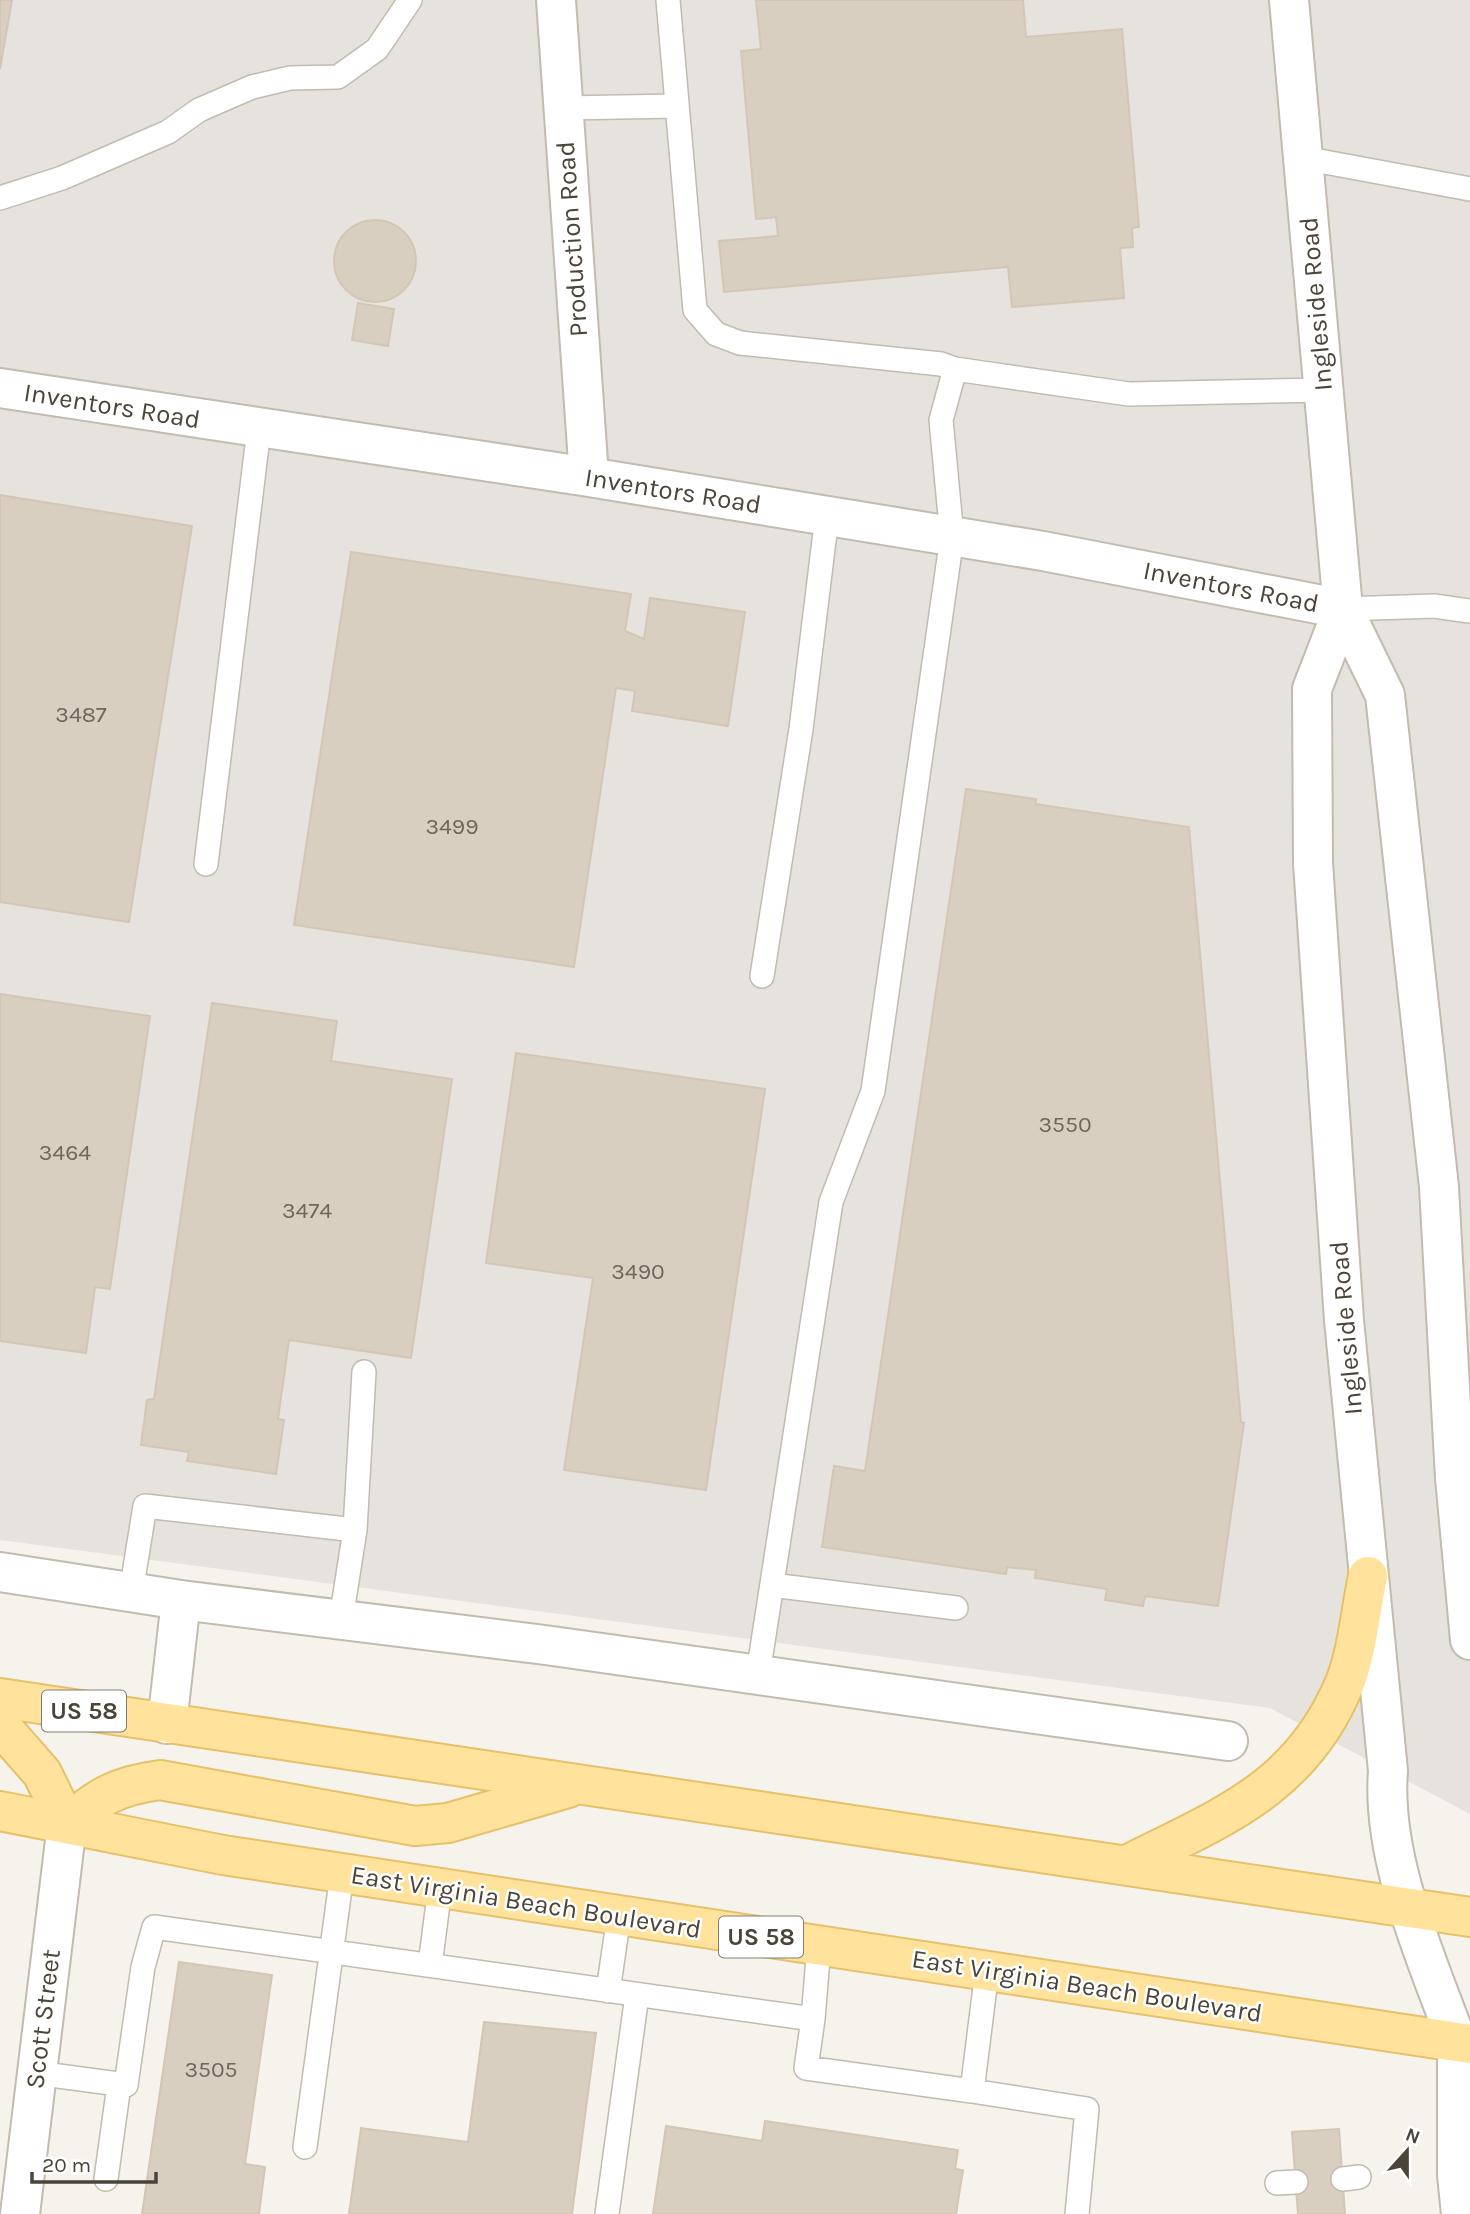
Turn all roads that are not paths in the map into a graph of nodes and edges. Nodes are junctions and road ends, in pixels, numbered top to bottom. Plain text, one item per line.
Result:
1 (410, 0) edge
2 (556, 0) edge
3 (668, 0) edge
4 (1289, 0) edge
5 (677, 106) junction
6 (563, 108) junction
7 (1303, 158) junction
8 (1470, 189) edge
9 (0, 198) edge
10 (955, 369) junction
11 (0, 388) edge
12 (1324, 390) junction
13 (259, 429) junction
14 (589, 477) junction
15 (827, 516) junction
16 (952, 537) junction
17 (1343, 609) junction
18 (1470, 611) edge
19 (206, 864) dead end
20 (762, 975) dead end
21 (364, 1373) dead end
22 (1462, 1476) edge
23 (355, 1530) junction
24 (0, 1572) edge
25 (1368, 1576) junction
26 (772, 1585) junction
27 (131, 1592) junction
28 (181, 1600) junction
29 (956, 1608) dead end
30 (341, 1619) junction
31 (1470, 1640) edge
32 (758, 1674) junction
33 (0, 1698) edge
34 (167, 1724) junction
35 (0, 1725) edge
36 (1228, 1741) dead end
37 (580, 1785) junction
38 (0, 1811) edge
39 (67, 1824) junction
40 (1129, 1864) junction
41 (342, 1874) junction
42 (440, 1888) junction
43 (1409, 1908) junction
44 (619, 1916) junction
45 (1470, 1916) edge
46 (820, 1946) junction
47 (332, 1952) junction
48 (430, 1965) junction
49 (987, 1971) junction
50 (608, 1991) junction
51 (637, 1995) junction
52 (1470, 1996) edge
53 (813, 2020) junction
54 (1463, 2043) edge
55 (36, 2073) junction
56 (119, 2085) junction
57 (972, 2091) junction
58 (304, 2147) dead end
59 (106, 2179) dead end
60 (20, 2214) edge
61 (607, 2214) edge
62 (1077, 2214) edge
63 (1461, 2214) edge

1 - 9 lane
2 - 6 street, Production Road
3 - 5 lane
4 - 7 street, Ingleside Road
5 - 6 lane
5 - 10 lane
6 - 14 street, Production Road
7 - 8 lane
7 - 12 street, Ingleside Road
10 - 12 lane
10 - 16 lane
11 - 13 street, Inventors Road
12 - 17 street, Ingleside Road
13 - 14 street, Inventors Road
13 - 19 lane
14 - 15 street, Inventors Road
15 - 16 street, Inventors Road
15 - 20 lane
16 - 17 street, Inventors Road
16 - 26 lane
17 - 18 lane
17 - 22 street, Ingleside Road
17 - 25 street, Ingleside Road
21 - 23 lane
22 - 31 street, Ingleside Road
23 - 27 lane
23 - 30 lane
24 - 27 street
25 - 40 main road
25 - 43 street, Ingleside Road
26 - 29 lane
26 - 32 lane
27 - 28 street
28 - 30 street
28 - 34 street
30 - 32 street
32 - 36 street
33 - 34 main road, US 58
34 - 37 main road, US 58
35 - 39 main road
37 - 39 main road
37 - 40 main road, US 58
38 - 39 main road, East Virginia Beach Boulevard / US 58
39 - 41 main road, East Virginia Beach Boulevard / US 58
39 - 55 street, Scott Street
40 - 43 main road, US 58
41 - 42 main road, East Virginia Beach Boulevard / US 58
41 - 47 lane
42 - 44 main road, East Virginia Beach Boulevard / US 58
42 - 48 lane
43 - 45 main road, US 58
43 - 54 street, Ingleside Road
44 - 46 main road, East Virginia Beach Boulevard / US 58
44 - 50 lane
46 - 49 main road, East Virginia Beach Boulevard / US 58
46 - 53 lane
47 - 48 lane
47 - 56 lane
47 - 58 lane
48 - 50 lane
49 - 54 main road, East Virginia Beach Boulevard / US 58
49 - 57 lane
50 - 51 lane
51 - 53 lane
51 - 61 lane
52 - 54 street, Ingleside Road
53 - 57 lane
54 - 63 street, Ingleside Road
55 - 56 lane
55 - 60 street, Scott Street
56 - 59 lane
57 - 62 lane

